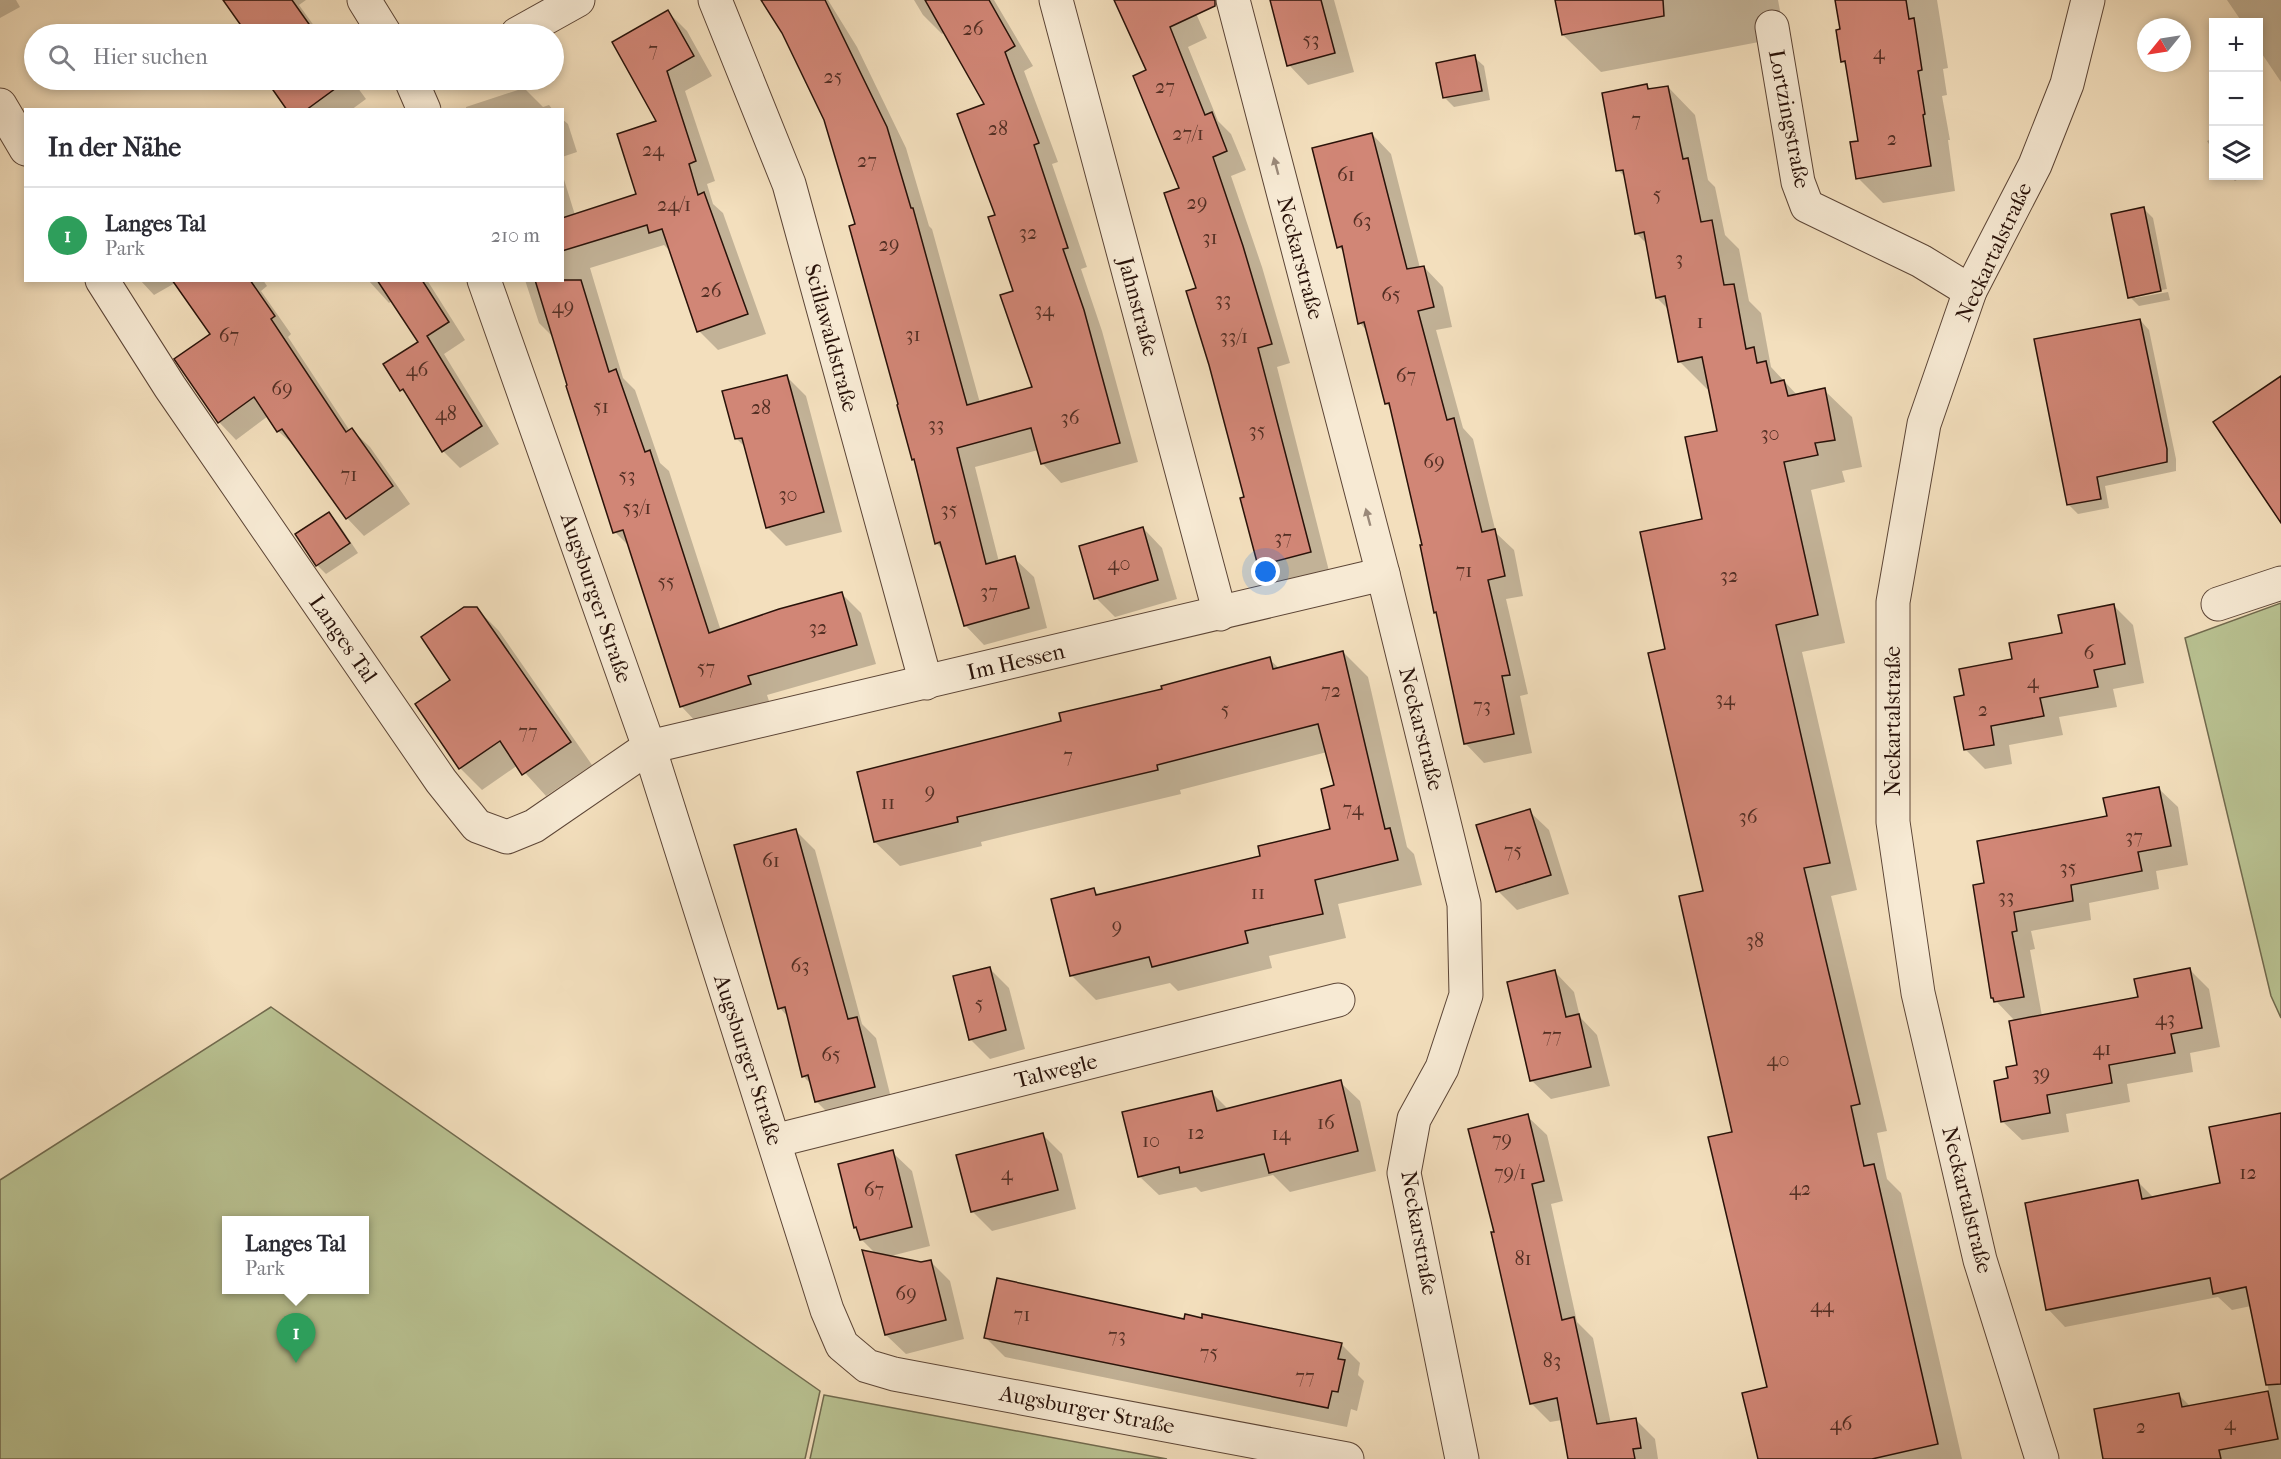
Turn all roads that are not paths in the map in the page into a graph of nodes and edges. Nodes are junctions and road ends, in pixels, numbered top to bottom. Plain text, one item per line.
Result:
1 (364, 0) edge
2 (578, 0) edge
3 (714, 0) edge
4 (1056, 0) edge
5 (1233, 0) edge
6 (2088, 0) edge
7 (379, 24) edge
8 (534, 24) edge
9 (1772, 27) dead end
10 (416, 90) edge
11 (0, 105) edge
12 (423, 108) edge
13 (24, 146) edge
14 (103, 282) edge
15 (485, 282) edge
16 (1970, 291) junction
17 (1383, 574) junction
18 (2281, 583) edge
19 (2218, 604) dead end
20 (1220, 614) junction
21 (926, 683) junction
22 (649, 747) junction
23 (1338, 1000) dead end
24 (774, 1141) junction
25 (1347, 1459) edge
26 (1462, 1459) edge
27 (2042, 1459) edge

1 - 7 street
2 - 8 street
3 - 21 street, Scillawaldstraße
4 - 20 street, Jahnstraße
17 -> 5 street, Neckarstraße
6 - 16 street, Neckartalstraße
9 - 16 street, Lortzingstraße
10 - 12 street
11 - 13 street
14 - 22 street, Langes Tal
15 - 22 street, Augsburger Straße
16 - 27 street, Neckartalstraße
17 - 20 street, Im Hessen
17 - 26 street, Neckarstraße
18 - 19 street
20 - 21 street, Im Hessen
21 - 22 street, Im Hessen
22 - 24 street, Augsburger Straße
23 - 24 street, Talwegle
24 - 25 street, Augsburger Straße

